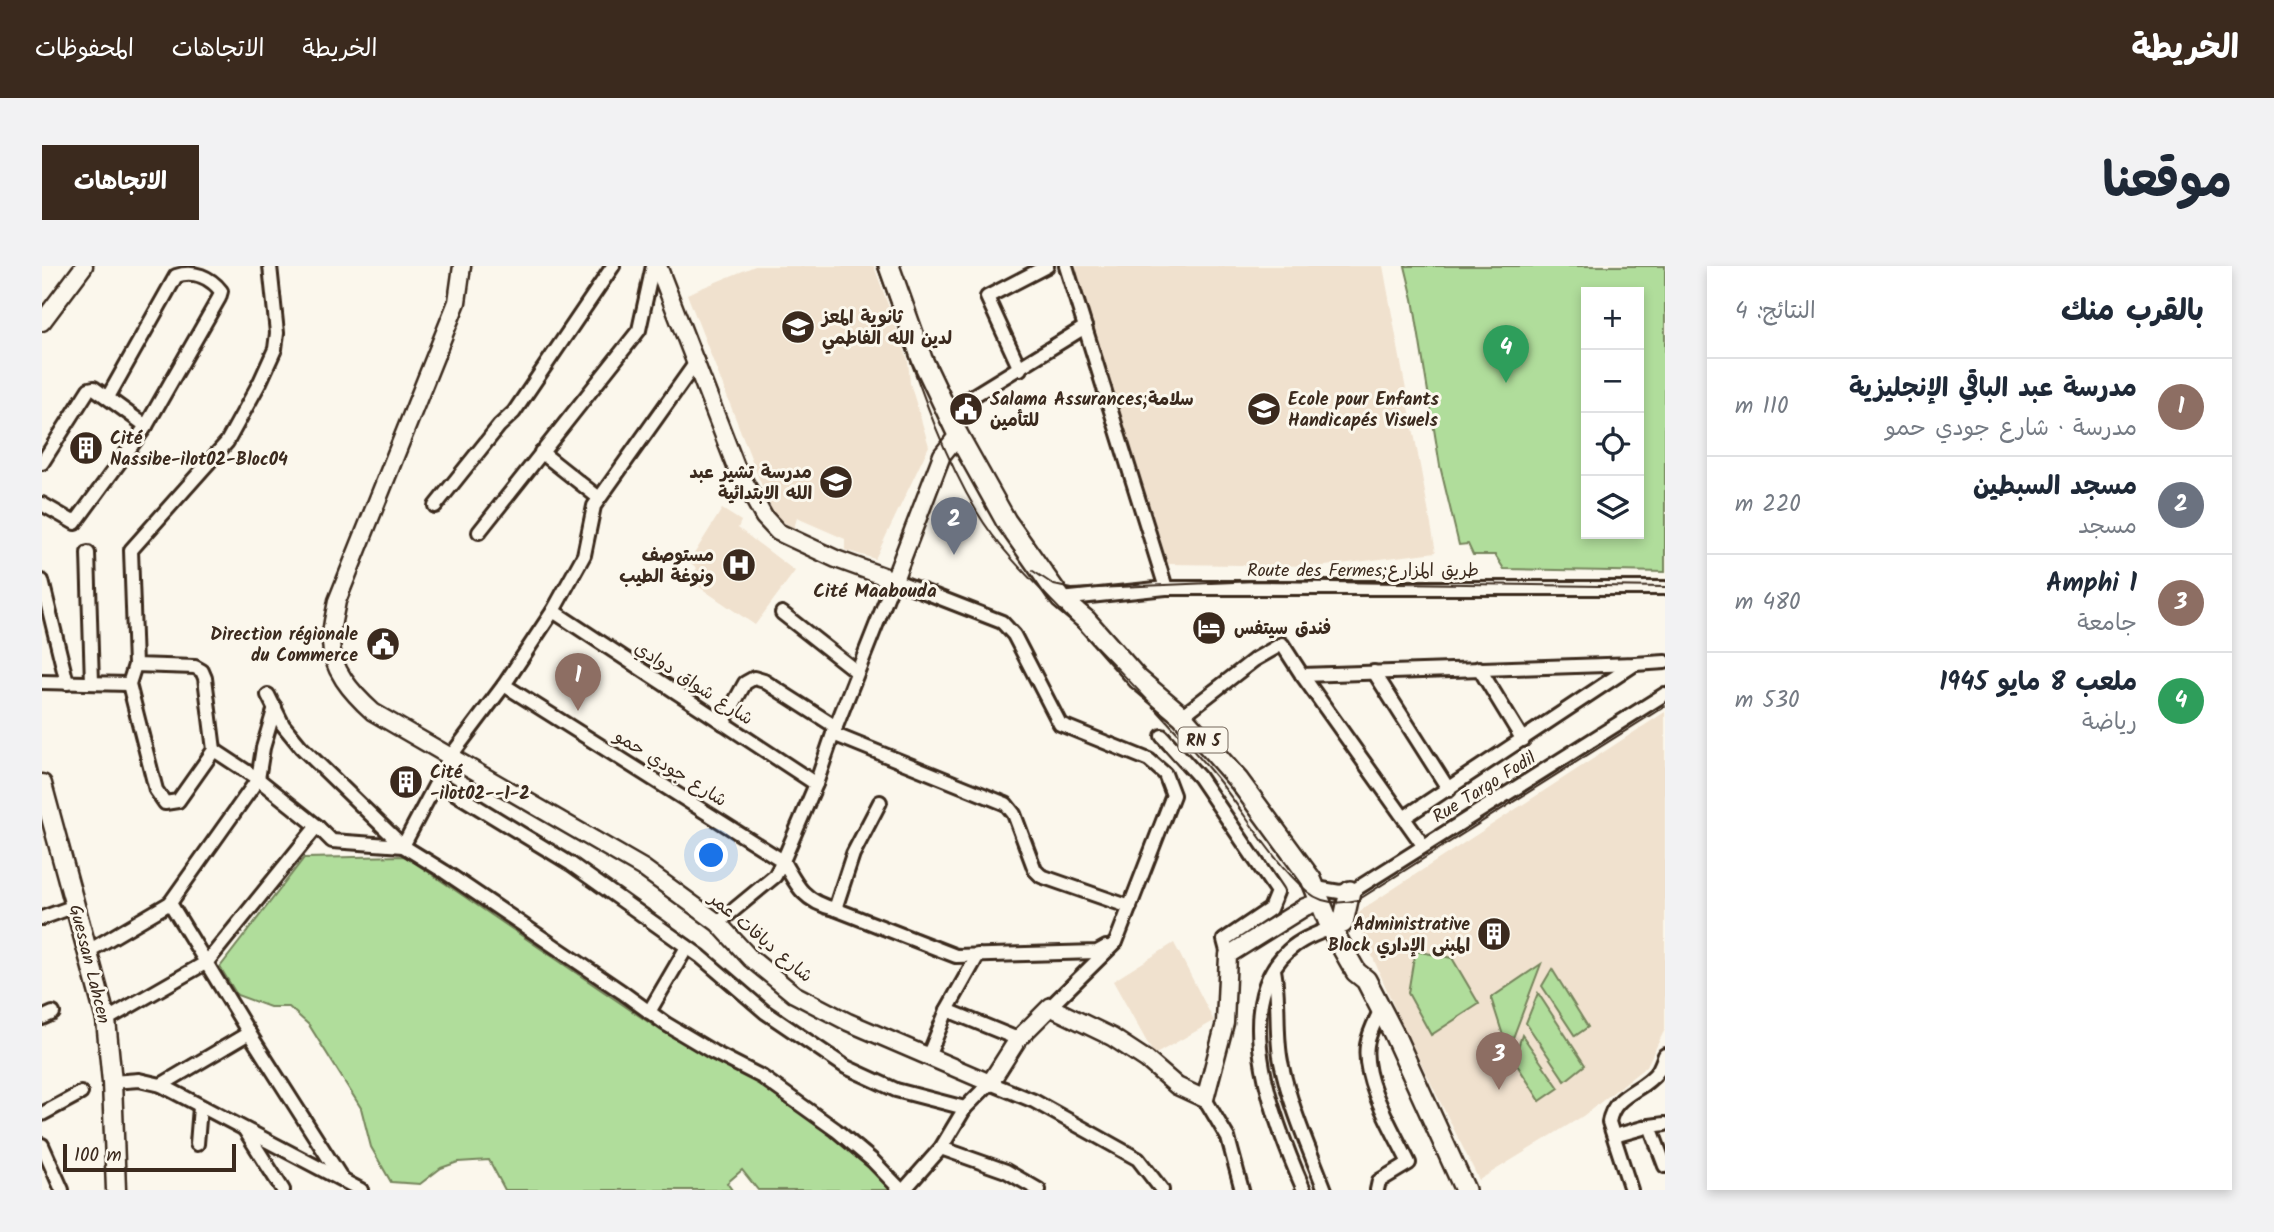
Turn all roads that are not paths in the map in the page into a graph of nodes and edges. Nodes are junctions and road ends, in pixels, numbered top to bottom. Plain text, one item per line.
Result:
1 (84, 266) edge
2 (270, 266) edge
3 (462, 266) edge
4 (613, 266) edge
5 (656, 266) edge
6 (889, 266) edge
7 (1047, 266) edge
8 (1066, 266) edge
9 (42, 322) edge
10 (1085, 327) junction
11 (697, 361) junction
12 (1020, 369) junction
13 (108, 397) junction
14 (947, 412) junction
15 (146, 426) junction
16 (958, 435) junction
17 (541, 452) junction
18 (942, 455) junction
19 (42, 463) edge
20 (977, 470) junction
21 (599, 498) junction
22 (42, 504) edge
23 (435, 506) dead end
24 (479, 531) dead end
25 (88, 553) dead end
26 (894, 580) junction
27 (42, 581) edge
28 (1166, 588) junction
29 (1665, 588) edge
30 (1061, 599) junction
31 (553, 611) junction
32 (782, 613) dead end
33 (1665, 662) edge
34 (1635, 664) junction
35 (135, 665) junction
36 (1479, 668) junction
37 (857, 672) junction
38 (1374, 672) junction
39 (1302, 675) junction
40 (42, 682) edge
41 (68, 683) junction
42 (92, 684) junction
43 (129, 684) junction
44 (504, 685) junction
45 (1665, 694) edge
46 (268, 695) dead end
47 (275, 707) junction
48 (1182, 716) junction
49 (723, 723) junction
50 (834, 730) junction
51 (1162, 736) dead end
52 (1523, 740) junction
53 (214, 750) junction
54 (450, 757) junction
55 (258, 779) junction
56 (438, 783) junction
57 (42, 785) edge
58 (816, 785) junction
59 (1449, 790) junction
60 (880, 802) dead end
61 (1405, 817) junction
62 (317, 826) junction
63 (1423, 845) junction
64 (403, 846) junction
65 (783, 861) junction
66 (1350, 891) junction
67 (1318, 895) junction
68 (170, 903) junction
69 (75, 906) junction
70 (1130, 906) junction
71 (835, 909) junction
72 (42, 918) edge
73 (718, 923) junction
74 (1337, 925) junction
75 (1116, 942) junction
76 (687, 947) junction
77 (87, 952) junction
78 (978, 955) junction
79 (1228, 955) junction
80 (207, 962) junction
81 (1274, 970) junction
82 (1050, 1007) junction
83 (1381, 1009) junction
84 (947, 1010) junction
85 (649, 1012) junction
86 (106, 1020) junction
87 (249, 1033) junction
88 (1018, 1039) junction
89 (1665, 1055) edge
90 (928, 1056) junction
91 (1261, 1059) junction
92 (1281, 1060) junction
93 (1661, 1073) edge
94 (112, 1082) junction
95 (990, 1083) junction
96 (161, 1085) junction
97 (81, 1093) dead end
98 (1205, 1099) junction
99 (200, 1107) junction
100 (965, 1108) junction
101 (42, 1114) edge
102 (1665, 1124) edge
103 (1650, 1126) junction
104 (244, 1130) junction
105 (1614, 1136) junction
106 (42, 1144) edge
107 (197, 1144) dead end
108 (941, 1148) junction
109 (1665, 1166) edge
110 (342, 1180) junction
111 (1238, 1188) edge
112 (1036, 1189) edge
113 (62, 1190) edge
114 (116, 1190) edge
115 (284, 1190) edge
116 (361, 1190) edge
117 (902, 1190) edge
118 (1162, 1190) edge
119 (1304, 1190) edge
120 (1325, 1190) edge
121 (1377, 1190) edge
122 (1465, 1190) edge
123 (1631, 1190) edge

1 - 9 street
2 - 35 street
3 - 54 street, شارع ديافات عمر
4 - 23 street
5 - 11 street
5 - 17 street
6 - 14 main road, RN 5
7 - 12 street
8 - 10 street
10 - 12 street
10 - 28 street
11 - 21 street
11 - 26 street
12 - 14 street
13 - 15 street
13 - 15 street
13 - 19 street
14 - 16 main road, RN 5
15 - 22 street
16 - 18 street
16 - 20 main road, RN 5
17 - 21 street
17 - 24 street
18 - 20 street
18 - 26 street
20 - 30 main road, RN 5
21 - 31 street
25 - 42 street
26 - 37 street
26 - 70 street
27 - 41 street
28 - 29 street, Route des Fermes;طريق المزارع
28 - 30 street, Route des Fermes;طريق المزارع
30 - 48 main road, RN 5
31 - 44 street
31 - 49 street, شارع شواق دوادي
32 - 37 street
33 - 34 street
34 - 36 street
34 - 52 street
35 - 43 street
35 - 53 street
36 - 38 street
36 - 52 street
37 - 50 street
38 - 39 street
38 - 59 street
39 - 48 street
39 - 61 street
40 - 41 street
41 - 42 street
42 - 43 street
43 - 53 street
44 - 54 street
44 - 65 street, شارع جودي حمو
45 - 63 street, Rue Targo Fodil
46 - 47 street
47 - 55 street
47 - 64 street
48 - 67 main road, RN 5
49 - 50 street
49 - 58 street, شارع شواق دوادي
50 - 58 street
50 - 70 street
51 - 79 street
52 - 59 street
53 - 55 street
54 - 56 street
54 - 73 street, شارع ديافات عمر
55 - 62 street
55 - 68 street
56 - 64 street
56 - 76 street
57 - 69 main road, Guessan Lahcen
58 - 65 street
59 - 61 street
60 - 71 street
61 - 63 street
62 - 64 street
62 - 80 street
63 - 66 street, Rue Targo Fodil
64 - 85 street
65 - 71 street
65 - 73 street
66 - 67 street
66 - 74 main road
67 - 74 main road, RN 5
67 - 79 street
68 - 77 street
68 - 80 street
69 - 72 street
69 - 77 main road, Guessan Lahcen
70 - 75 street
71 - 78 street
73 - 90 street, شارع ديافات عمر
74 - 81 street
74 - 83 main road, RN 5
75 - 78 street
75 - 82 street
76 - 85 street
76 - 100 street
77 - 86 main road, Guessan Lahcen
78 - 84 street
79 - 98 street
80 - 86 street
80 - 87 street
81 - 91 street
81 - 92 street
82 - 88 street
82 - 98 street
83 - 121 street
83 - 122 main road, RN 5
84 - 88 street
84 - 90 street
85 - 117 street
86 - 94 main road, Guessan Lahcen
87 - 96 street
87 - 110 street
88 - 95 street
89 - 93 street
90 - 95 street, شارع ديافات عمر
91 - 92 street
91 - 119 street
92 - 120 street
93 - 105 street
94 - 96 street
94 - 114 main road, Guessan Lahcen
95 - 100 street
95 - 118 street, شارع ديافات عمر
96 - 99 street
97 - 101 street
98 - 111 street
99 - 104 street
99 - 107 street
100 - 108 street
102 - 103 street
103 - 105 street
103 - 109 street
104 - 110 street
104 - 115 street
105 - 123 street
106 - 113 street
108 - 112 street
108 - 117 street
110 - 116 street

